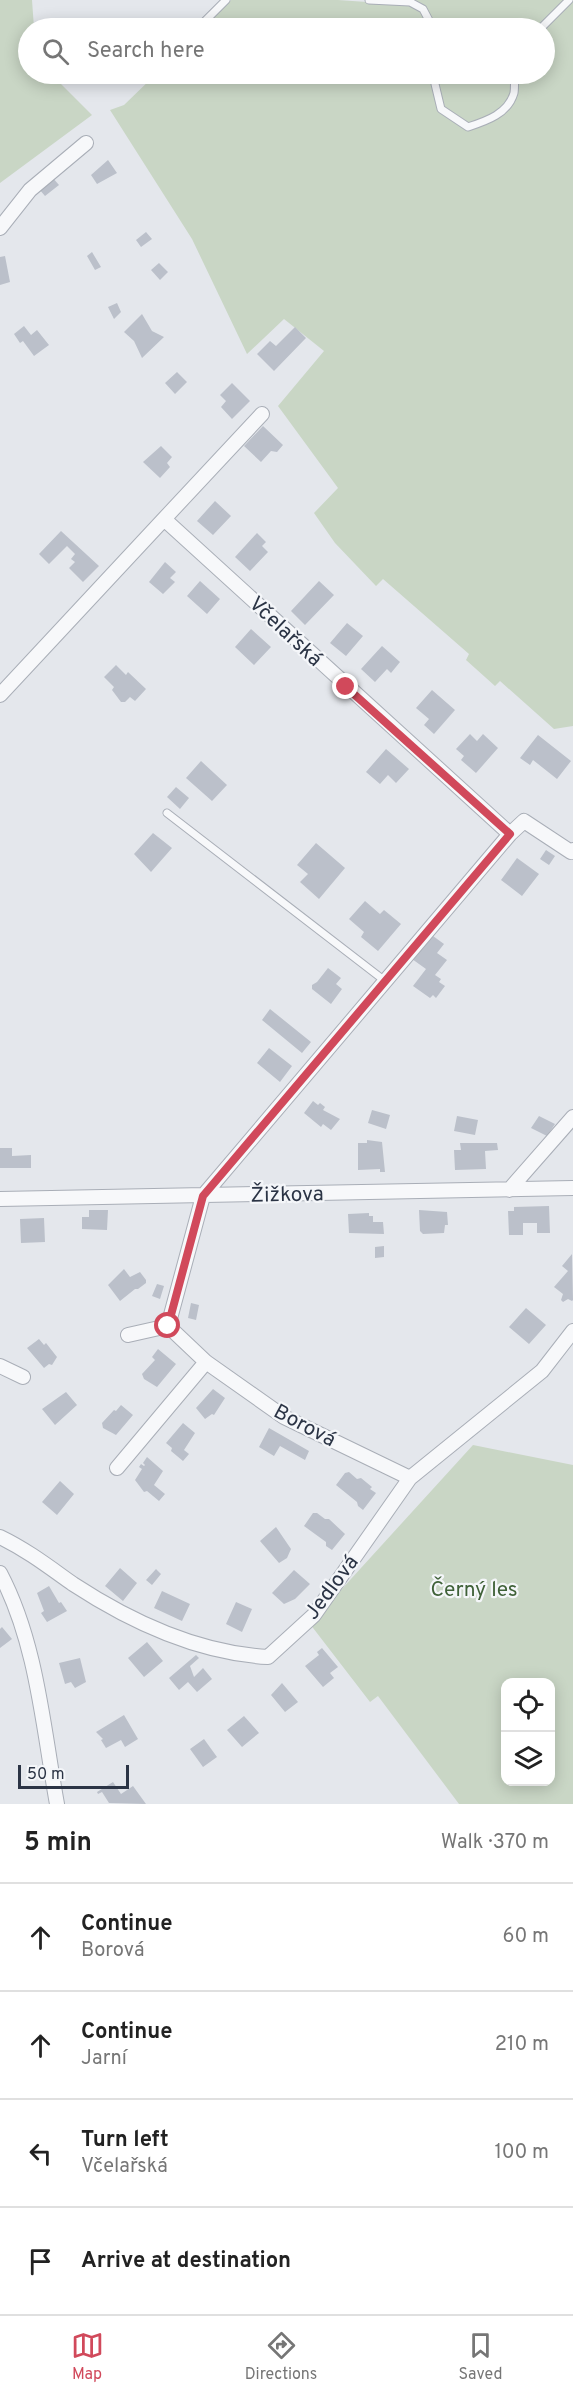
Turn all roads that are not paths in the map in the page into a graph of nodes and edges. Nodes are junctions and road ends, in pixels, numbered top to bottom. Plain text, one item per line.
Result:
1 (226, 0) edge
2 (369, 0) edge
3 (569, 0) edge
4 (208, 18) edge
5 (428, 18) edge
6 (551, 18) edge
7 (435, 84) edge
8 (514, 84) edge
9 (86, 143) dead end
10 (0, 228) edge
11 (262, 414) dead end
12 (164, 519) junction
13 (0, 695) edge
14 (166, 813) dead end
15 (510, 834) junction
16 (573, 850) edge
17 (385, 981) junction
18 (573, 1117) edge
19 (573, 1188) edge
20 (508, 1190) junction
21 (203, 1196) junction
22 (0, 1199) edge
23 (168, 1326) junction
24 (573, 1331) edge
25 (128, 1335) dead end
26 (206, 1362) junction
27 (0, 1366) edge
28 (23, 1377) dead end
29 (117, 1468) dead end
30 (410, 1478) junction
31 (0, 1538) edge
32 (1, 1578) edge
33 (57, 1804) edge

1 - 4 lane
2 - 5 lane
3 - 6 lane
7 - 8 lane
9 - 10 street
11 - 12 street
12 - 13 street
12 - 15 street, Včelařská
14 - 17 lane
15 - 16 street
15 - 17 street
17 - 21 street
18 - 20 street
19 - 20 street, Žižkova
20 - 21 street, Žižkova
21 - 22 street, Žižkova
21 - 23 street
23 - 25 street
23 - 26 street, Borová
24 - 30 street, Jedlová
26 - 29 street
26 - 30 street, Borová
27 - 28 street
30 - 31 street, Jedlová
32 - 33 street

